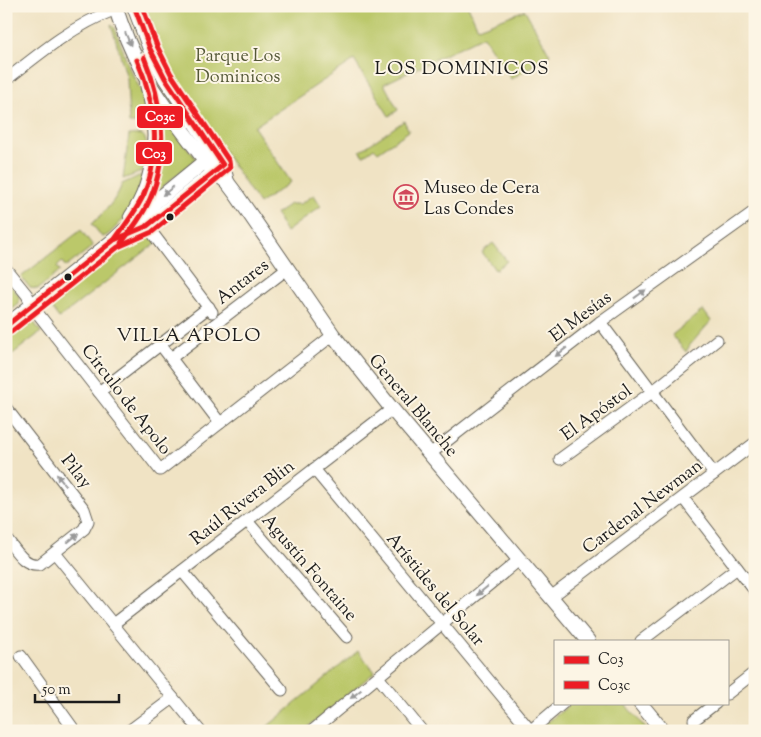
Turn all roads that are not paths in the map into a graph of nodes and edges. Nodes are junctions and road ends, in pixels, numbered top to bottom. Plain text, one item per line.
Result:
1 (134, 6) edge
2 (116, 8) edge
3 (143, 72) junction
4 (6, 80) edge
5 (215, 163) junction
6 (755, 211) edge
7 (146, 226) junction
8 (114, 240) junction
9 (6, 269) edge
10 (287, 269) junction
11 (32, 306) junction
12 (208, 307) junction
13 (219, 321) junction
14 (600, 322) junction
15 (6, 326) edge
16 (333, 335) junction
17 (717, 340) dead end
18 (160, 344) junction
19 (171, 358) junction
20 (99, 392) junction
21 (652, 392) junction
22 (6, 408) edge
23 (392, 409) junction
24 (220, 423) junction
25 (753, 447) edge
26 (430, 454) junction
27 (560, 459) dead end
28 (314, 469) junction
29 (714, 474) junction
30 (683, 498) junction
31 (247, 520) junction
32 (6, 538) edge
33 (55, 553) junction
34 (519, 560) junction
35 (737, 568) junction
36 (182, 571) junction
37 (755, 591) edge
38 (551, 597) junction
39 (442, 623) junction
40 (113, 624) junction
41 (347, 637) dead end
42 (587, 640) edge
43 (642, 640) edge
44 (21, 656) dead end
45 (755, 672) edge
46 (378, 677) junction
47 (282, 690) dead end
48 (728, 693) edge
49 (173, 698) junction
50 (562, 704) edge
51 (641, 704) edge
52 (715, 704) edge
53 (694, 720) dead end
54 (314, 730) edge
55 (75, 731) edge
56 (129, 731) edge
57 (200, 731) edge
58 (422, 731) edge
59 (530, 731) edge
60 (663, 731) edge

1 - 5 main road
2 -> 3 main road
2 - 4 street
3 - 5 main road
3 - 8 main road
5 - 7 main road
5 -> 8 main road
5 - 10 main road, General Blanche
14 -> 6 street, El Mesías
7 - 8 main road
7 - 12 street
8 - 11 main road
9 - 11 street, Círculo de Apolo
10 - 13 street, Antares
10 - 16 main road, General Blanche
11 - 15 main road
11 - 20 street, Círculo de Apolo
12 - 13 street
12 - 18 street, Antares
13 - 19 street, Antares
14 - 21 street, El Apóstol
14 -> 26 street, El Mesías
16 - 23 main road, General Blanche
16 - 24 street, Círculo de Apolo
17 - 21 street
18 - 19 street
18 - 20 street, Antares
19 - 24 street
20 - 24 street, Círculo de Apolo
21 - 27 street, El Apóstol
21 - 29 street, El Apóstol
33 -> 22 street, Pilay
23 - 26 main road, General Blanche
23 - 28 street, Raúl Rivera Blin
25 - 29 street, Cardenal Newman
26 - 34 main road, General Blanche
28 - 31 street, Raúl Rivera Blin
28 - 39 street, Arístides del Solar
29 - 30 street, Cardenal Newman
30 - 35 street
30 - 38 street, Cardenal Newman
31 - 36 street, Raúl Rivera Blin
31 - 41 street, Agustín Fontaine
32 - 33 street
33 - 40 street
34 - 38 main road, General Blanche
34 -> 39 street
35 - 37 street
35 - 43 street
36 - 40 street, Raúl Rivera Blin
36 - 47 street
38 - 42 main road, General Blanche
39 - 46 street
39 - 59 street, Arístides del Solar
40 - 49 street
44 - 55 street
45 - 48 street
46 -> 54 street
46 - 58 street
49 - 56 street
49 - 57 street
50 - 59 street
51 - 60 main road
52 - 53 street

